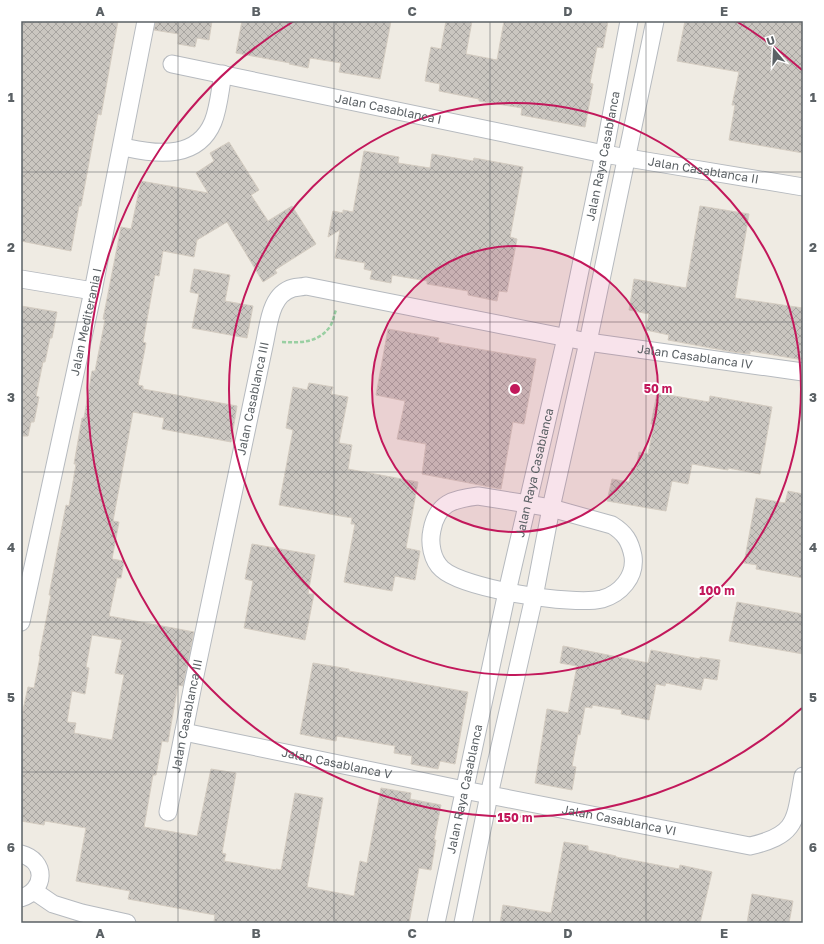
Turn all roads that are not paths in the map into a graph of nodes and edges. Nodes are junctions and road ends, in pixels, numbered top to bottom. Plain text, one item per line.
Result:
1 (146, 21) edge
2 (629, 21) edge
3 (655, 21) edge
4 (172, 64) dead end
5 (223, 74) junction
6 (128, 148) dead end
7 (604, 154) junction
8 (626, 157) junction
9 (803, 187) edge
10 (21, 279) edge
11 (93, 292) junction
12 (566, 338) junction
13 (588, 342) junction
14 (803, 372) edge
15 (528, 504) junction
16 (552, 508) junction
17 (507, 592) junction
18 (534, 597) junction
19 (21, 622) edge
20 (184, 732) junction
21 (803, 776) edge
22 (464, 790) junction
23 (490, 795) junction
24 (168, 812) dead end
25 (21, 854) edge
26 (28, 894) edge
27 (128, 923) edge
28 (436, 923) edge
29 (462, 923) edge

1 - 11 street, Jalan Mediterania I
2 - 7 street, Jalan Raya Casablanca
3 - 8 street, Jalan Raya Casablanca
4 - 5 street, Jalan Casablanca I
5 - 6 street
5 - 7 street, Jalan Casablanca I
7 - 8 street, Jalan Casablanca II
7 - 12 street, Jalan Raya Casablanca
8 - 9 street, Jalan Casablanca II
8 - 13 street, Jalan Raya Casablanca
10 - 11 street
11 - 19 street, Jalan Mediterania I
12 - 13 street, Jalan Casablanca III
12 - 15 street, Jalan Raya Casablanca
12 - 20 street, Jalan Casablanca III
13 - 14 street, Jalan Casablanca IV
13 - 16 street, Jalan Raya Casablanca
15 - 16 street
15 - 17 street, Jalan Raya Casablanca
15 - 17 street
16 - 18 street, Jalan Raya Casablanca
16 - 18 street
17 - 18 street
17 - 22 street, Jalan Raya Casablanca
18 - 23 street, Jalan Raya Casablanca
20 - 22 street, Jalan Casablanca V
20 - 24 street, Jalan Casablanca III
21 - 23 street, Jalan Casablanca VI
22 - 23 street, Jalan Casablanca V
22 - 28 street, Jalan Raya Casablanca
23 - 29 street, Jalan Raya Casablanca
25 - 26 street
26 - 27 street

